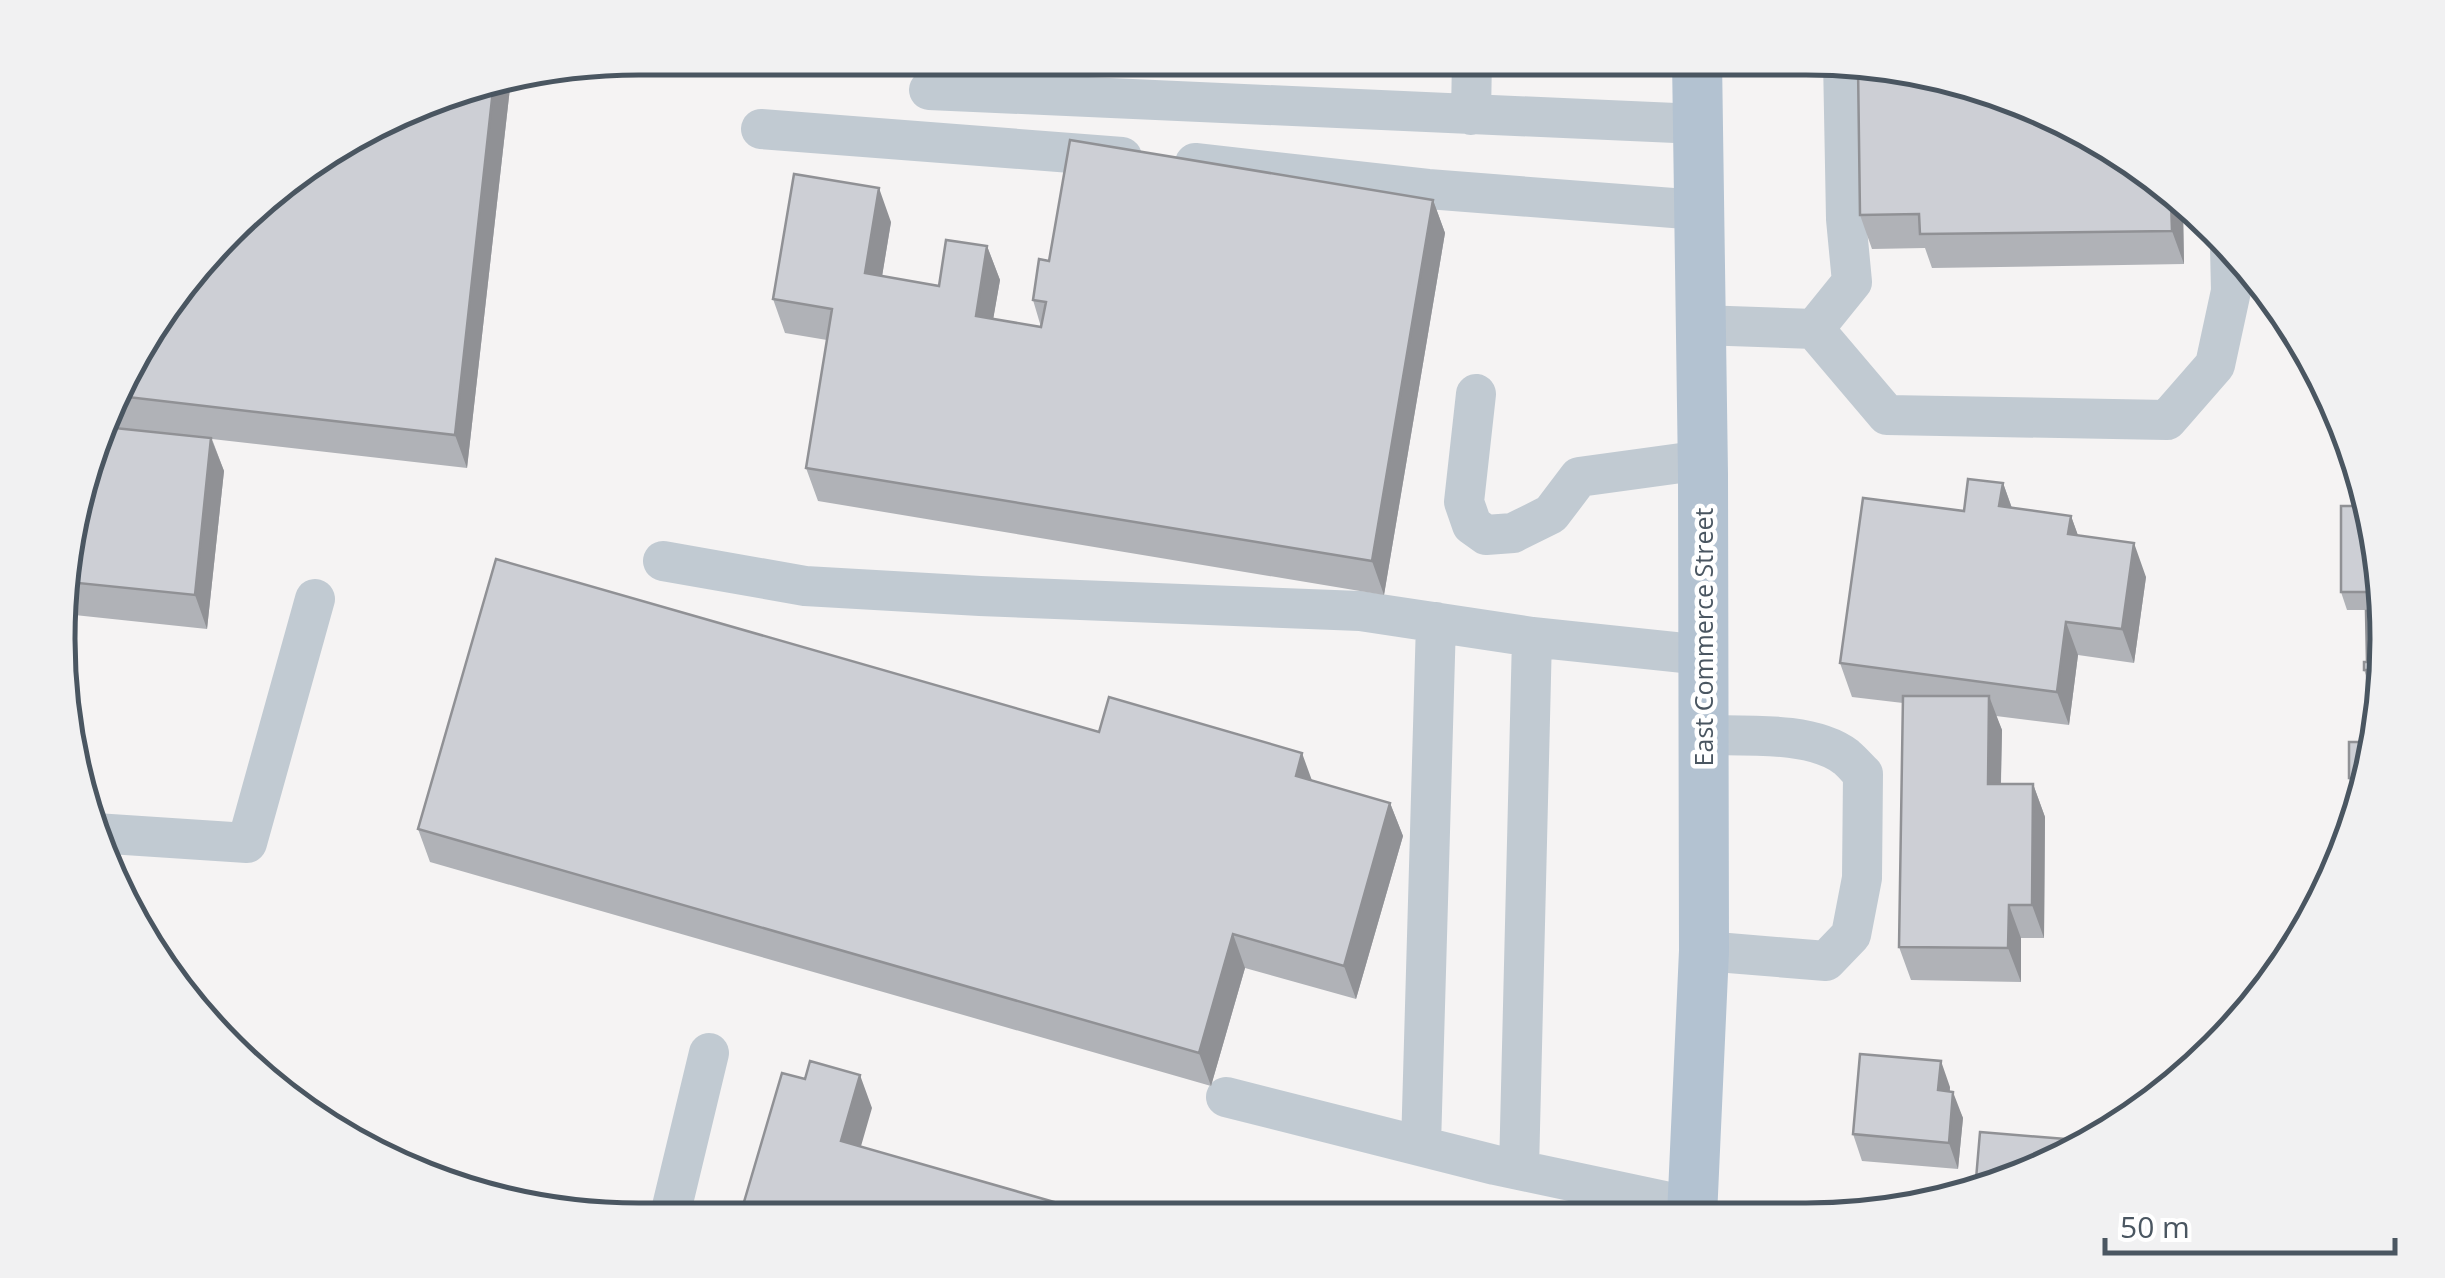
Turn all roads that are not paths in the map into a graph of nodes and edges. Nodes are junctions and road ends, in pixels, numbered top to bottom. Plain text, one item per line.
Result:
1 (1472, 75) edge
2 (1697, 75) edge
3 (1843, 76) edge
4 (929, 90) dead end
5 (1471, 115) junction
6 (1698, 124) junction
7 (761, 130) dead end
8 (1699, 210) junction
9 (2230, 268) edge
10 (1700, 325) junction
11 (1814, 329) junction
12 (1476, 394) dead end
13 (1702, 460) junction
14 (663, 561) dead end
15 (314, 599) dead end
16 (1436, 622) junction
17 (1532, 636) junction
18 (1704, 655) junction
19 (1704, 735) junction
20 (111, 835) edge
21 (1704, 951) junction
22 (709, 1052) dead end
23 (1226, 1098) dead end
24 (1420, 1146) junction
25 (1519, 1170) junction
26 (673, 1203) edge
27 (1659, 1203) edge
28 (1693, 1203) edge

1 - 5 lane
2 - 6 main road, East Commerce Street
3 - 11 lane
4 - 5 lane
5 - 6 lane
6 - 8 main road, East Commerce Street
7 - 8 lane
8 - 10 main road, East Commerce Street
9 - 11 lane
10 - 11 lane
10 - 13 main road, East Commerce Street
12 - 13 lane
13 - 18 main road, East Commerce Street
14 - 16 lane
15 - 20 lane
16 - 17 lane
16 - 24 lane
17 - 18 lane
17 - 25 lane
18 - 19 main road, East Commerce Street
19 - 21 main road, East Commerce Street
19 - 21 lane
21 - 28 main road, East Commerce Street
22 - 26 lane
23 - 24 lane
24 - 25 lane
25 - 27 lane

